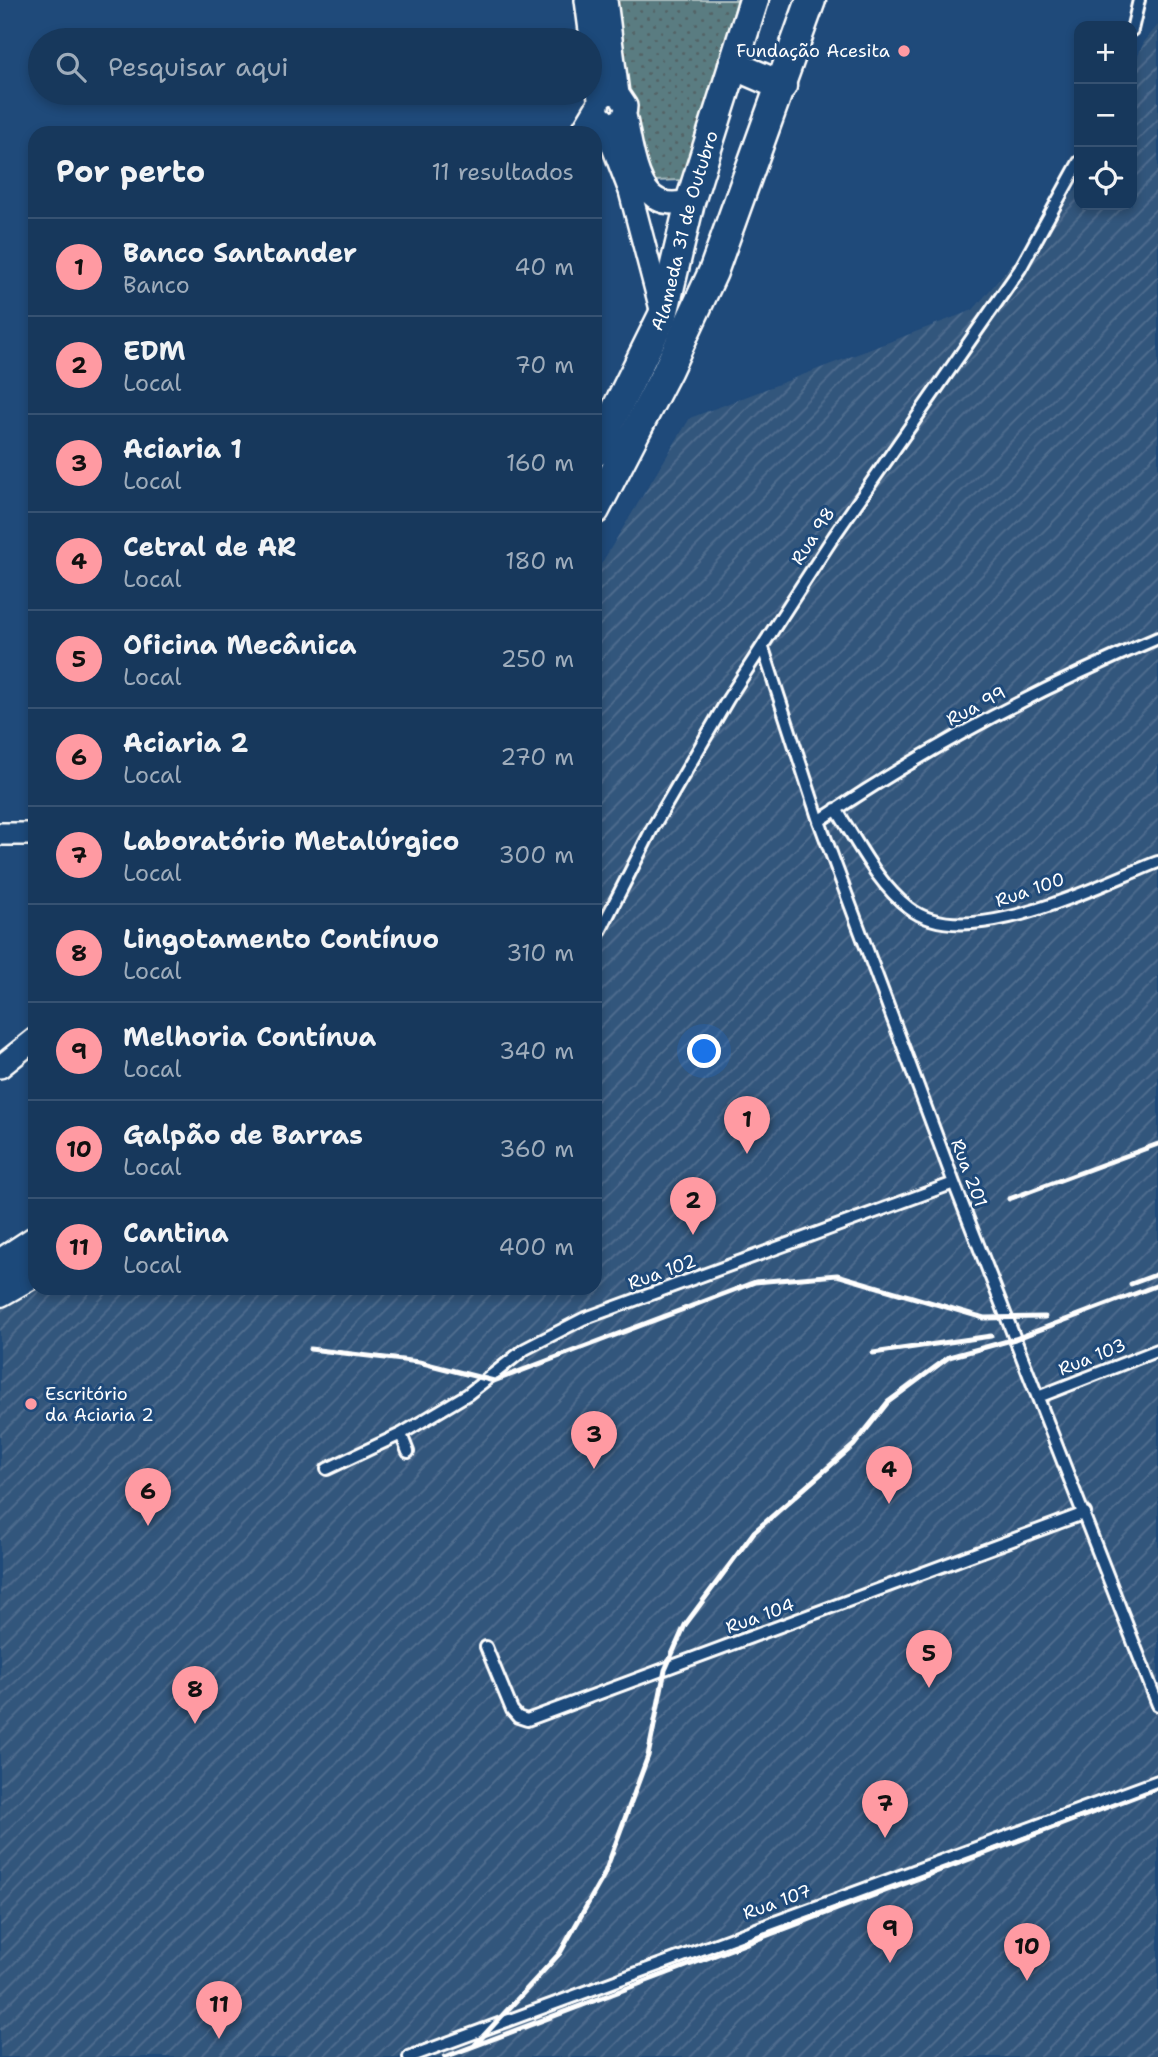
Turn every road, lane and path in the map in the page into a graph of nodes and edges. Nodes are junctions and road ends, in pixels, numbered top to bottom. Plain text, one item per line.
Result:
1 (586, 0) edge
2 (606, 0) edge
3 (754, 0) edge
4 (811, 0) edge
5 (1139, 0) edge
6 (1134, 21) edge
7 (591, 28) edge
8 (733, 65) junction
9 (782, 86) junction
10 (602, 96) edge
11 (604, 108) junction
12 (1074, 171) edge
13 (690, 202) junction
14 (663, 315) junction
15 (602, 438) edge
16 (602, 496) edge
17 (1158, 638) edge
18 (763, 648) junction
19 (836, 809) junction
20 (819, 821) junction
21 (0, 834) edge
22 (28, 834) edge
23 (1158, 862) edge
24 (602, 927) edge
25 (28, 1045) edge
26 (0, 1067) edge
27 (954, 1183) junction
28 (28, 1246) edge
29 (0, 1264) edge
30 (28, 1276) edge
31 (0, 1292) edge
32 (1158, 1350) edge
33 (1038, 1397) junction
34 (401, 1434) junction
35 (408, 1452) dead end
36 (327, 1469) dead end
37 (1085, 1513) junction
38 (486, 1647) dead end
39 (1153, 1676) edge
40 (1158, 1705) edge
41 (1158, 1781) edge
42 (409, 2057) edge

1 - 7 street
2 - 11 street
3 - 8 main road, Alameda 31 de Outubro
4 - 9 main road, Alameda 31 de Outubro
5 - 6 lane
8 - 9 main road
8 - 13 main road, Alameda 31 de Outubro
9 - 16 main road, Alameda 31 de Outubro
10 - 11 street
11 - 13 street
11 - 14 street
12 - 18 lane, Rua 98
13 - 14 main road, Alameda 31 de Outubro
14 - 15 main road, Alameda 31 de Outubro
17 - 19 lane, Rua 99
18 - 20 lane, Rua 201
18 - 24 lane, Rua 98
19 - 20 lane, Rua 99
19 - 23 lane, Rua 100
20 - 27 lane, Rua 201
21 - 22 street
25 - 26 street
27 - 33 lane, Rua 201
27 - 34 lane, Rua 102
28 - 29 main road
30 - 31 main road
32 - 33 lane, Rua 103
33 - 37 lane, Rua 201
34 - 35 lane
34 - 36 lane, Rua 102
37 - 38 lane, Rua 104
37 - 39 lane, Rua 201
39 - 40 lane, Rua 201
41 - 42 lane, Rua 107

